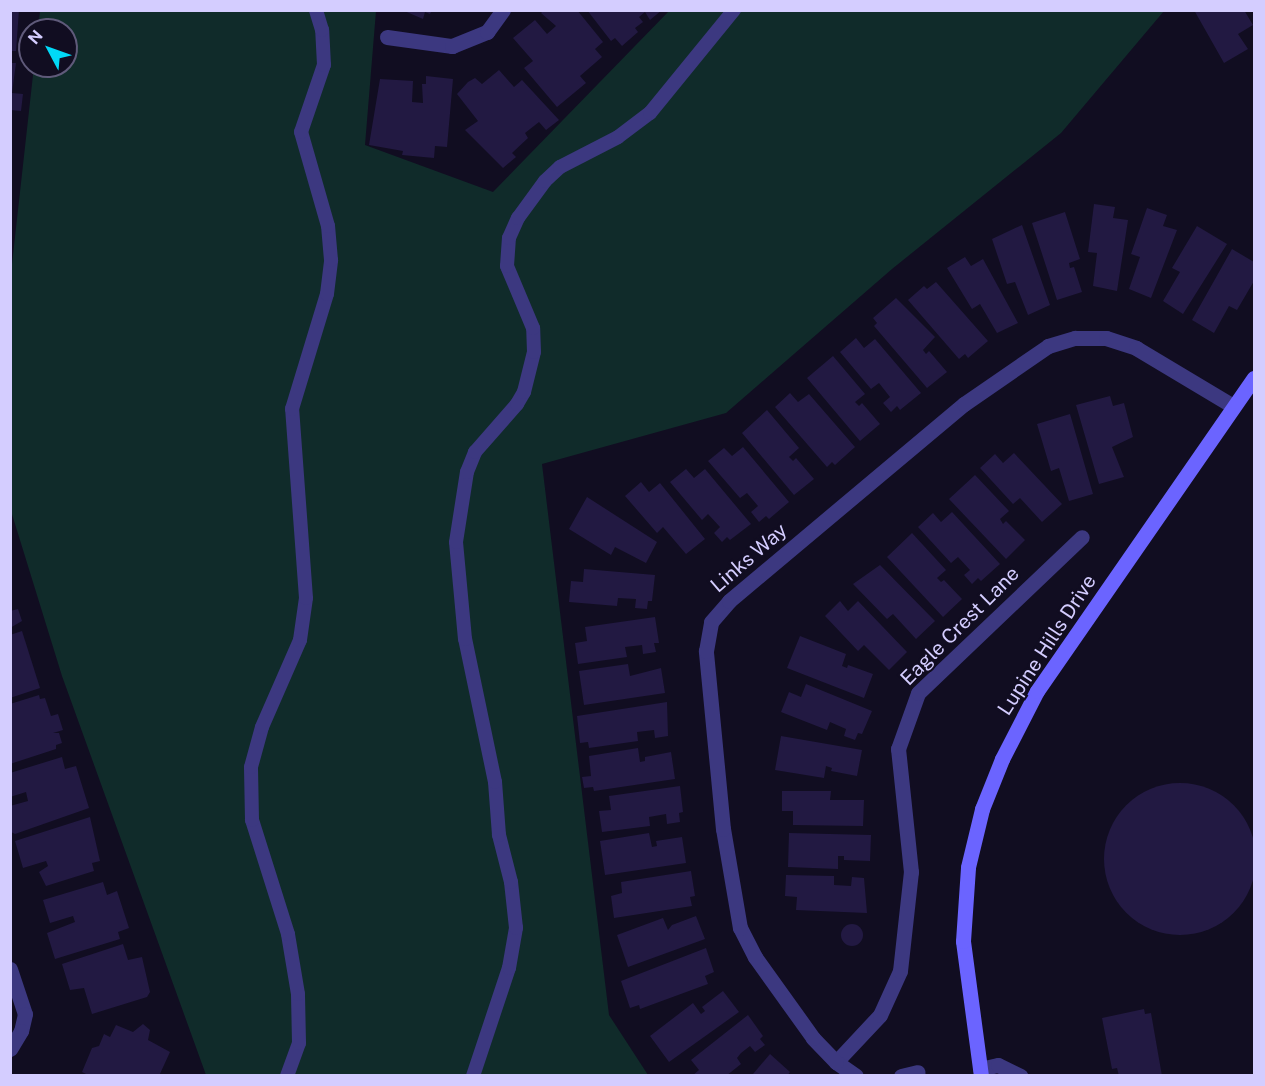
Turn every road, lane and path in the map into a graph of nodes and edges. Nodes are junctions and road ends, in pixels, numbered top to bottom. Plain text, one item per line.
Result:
1 (316, 10) edge
2 (503, 10) edge
3 (734, 10) edge
4 (387, 37) dead end
5 (1254, 378) edge
6 (1233, 406) junction
7 (1082, 537) dead end
8 (10, 969) edge
9 (10, 1049) edge
10 (836, 1062) junction
11 (918, 1072) dead end
12 (981, 1072) edge
13 (288, 1076) edge
14 (473, 1076) edge
15 (856, 1076) edge
16 (901, 1076) edge
17 (1021, 1076) edge

1 - 13 lane
2 - 4 street
3 - 14 lane
5 - 6 street, Lupine Hills Drive
6 - 10 street, Links Way
6 - 12 street, Lupine Hills Drive
7 - 10 street, Eagle Crest Lane
8 - 9 street
10 - 15 street, Links Way
11 - 16 street
12 - 17 street

